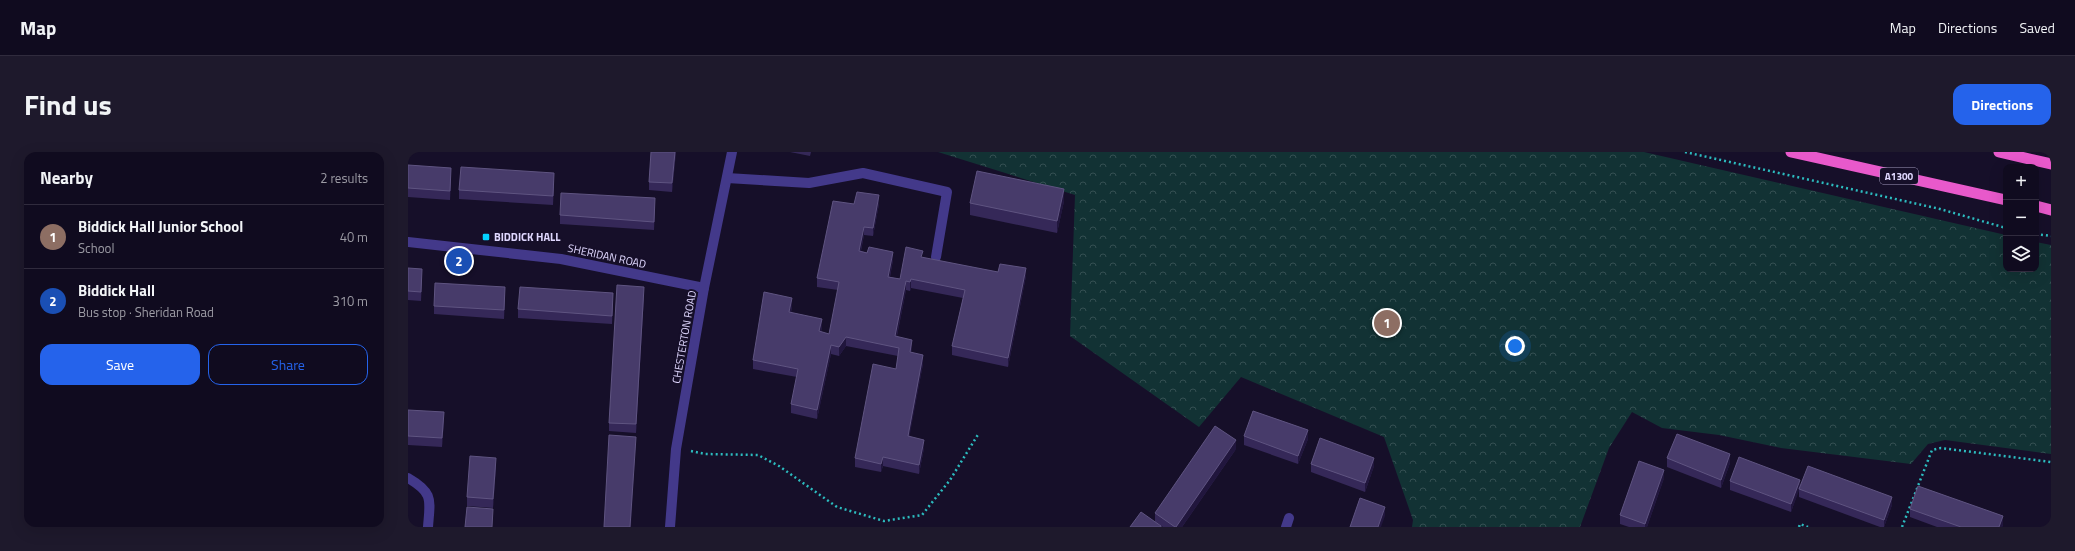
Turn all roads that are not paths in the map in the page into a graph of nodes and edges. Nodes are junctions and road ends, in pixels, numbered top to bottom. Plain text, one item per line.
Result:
1 (732, 152) edge
2 (1791, 152) edge
3 (1999, 152) edge
4 (2051, 164) edge
5 (727, 178) junction
6 (2003, 199) edge
7 (2039, 207) edge
8 (2051, 210) edge
9 (408, 242) edge
10 (936, 257) dead end
11 (704, 288) junction
12 (408, 478) edge
13 (428, 527) edge
14 (670, 527) edge

1 - 5 street, CHESTERTON ROAD
2 - 6 highway, A1300
3 - 4 highway
5 - 10 street
5 - 11 street, CHESTERTON ROAD
7 - 8 highway
9 - 11 street, SHERIDAN ROAD
11 - 14 street, CHESTERTON ROAD
12 - 13 street

